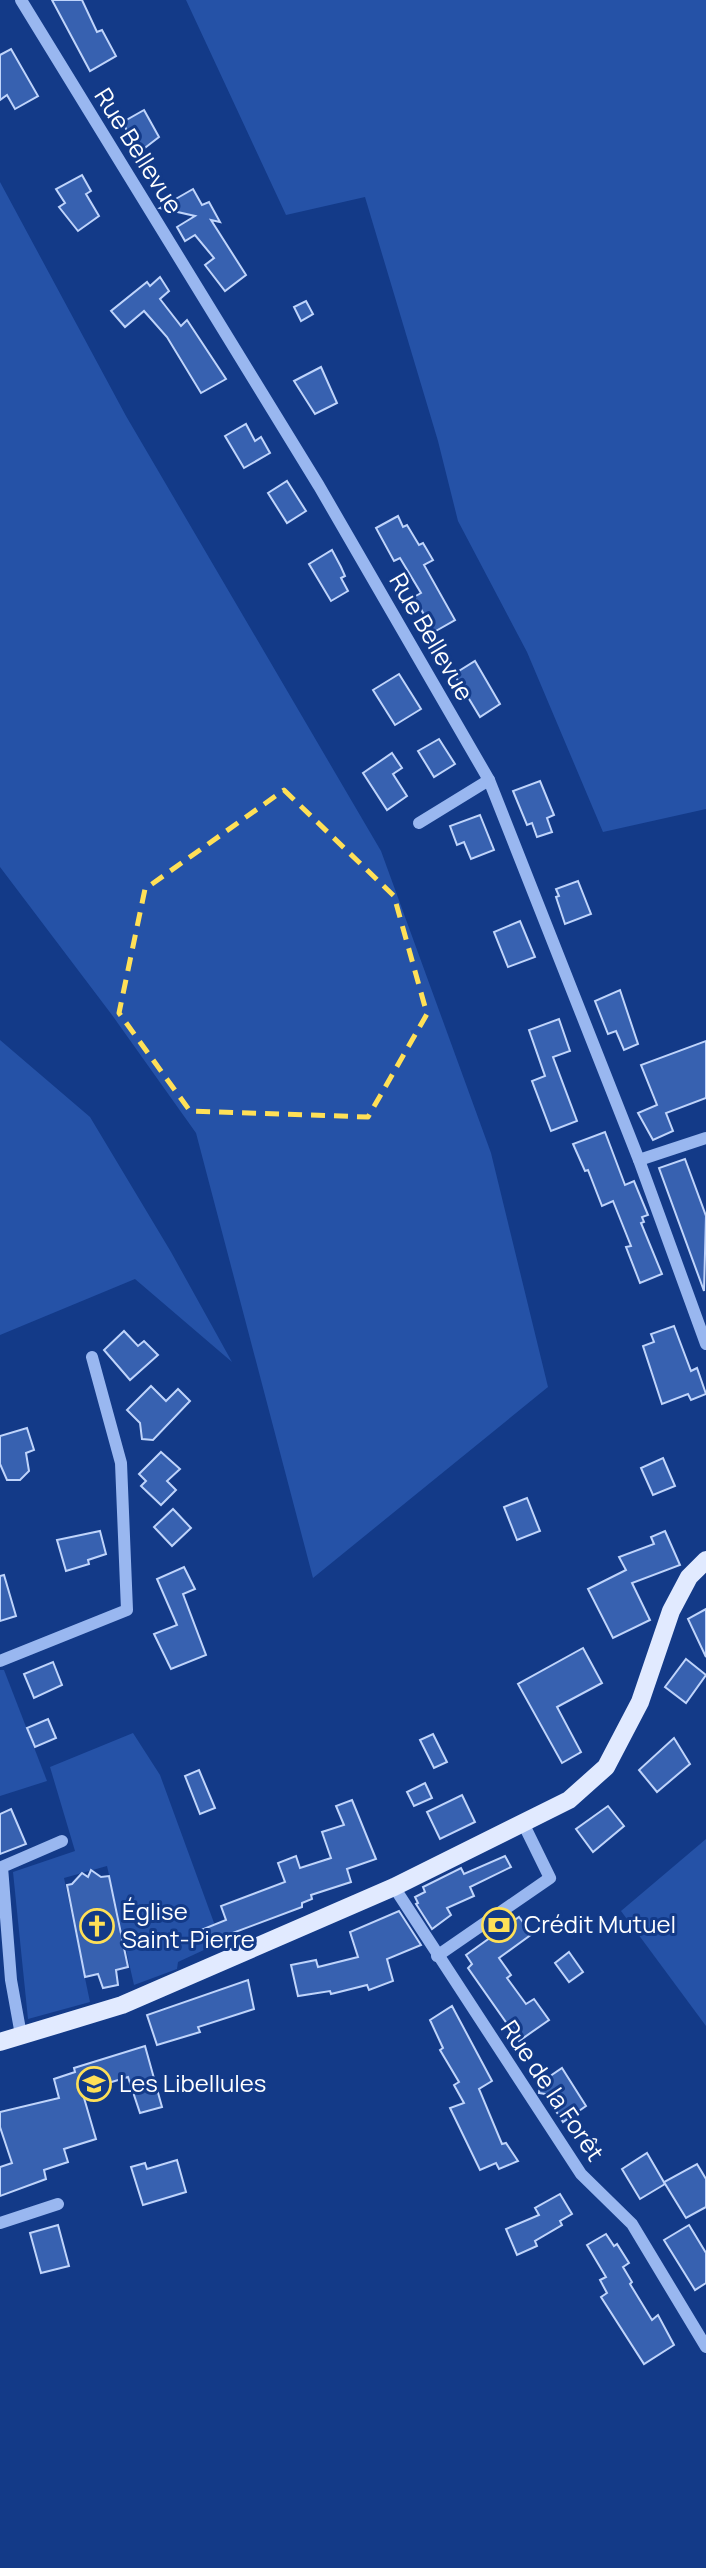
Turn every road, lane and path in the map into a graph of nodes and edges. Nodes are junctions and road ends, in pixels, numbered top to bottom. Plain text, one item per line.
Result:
1 (21, 0) edge
2 (489, 780) junction
3 (419, 823) dead end
4 (706, 1138) edge
5 (639, 1160) junction
6 (706, 1344) edge
7 (92, 1357) dead end
8 (706, 1560) edge
9 (0, 1661) edge
10 (523, 1823) junction
11 (62, 1841) dead end
12 (394, 1887) junction
13 (437, 1956) junction
14 (21, 2035) junction
15 (0, 2042) edge
16 (58, 2204) dead end
17 (0, 2223) edge
18 (706, 2347) edge

1 - 2 street, Rue Bellevue
2 - 3 street
2 - 5 street, Rue Bellevue
4 - 5 street
5 - 6 street, Rue Bellevue
7 - 9 street
8 - 10 main road
10 - 12 main road
10 - 13 street
11 - 14 street
12 - 13 street, Rue de la Forêt
12 - 14 main road
13 - 18 street, Rue de la Forêt
14 - 15 main road
16 - 17 street

